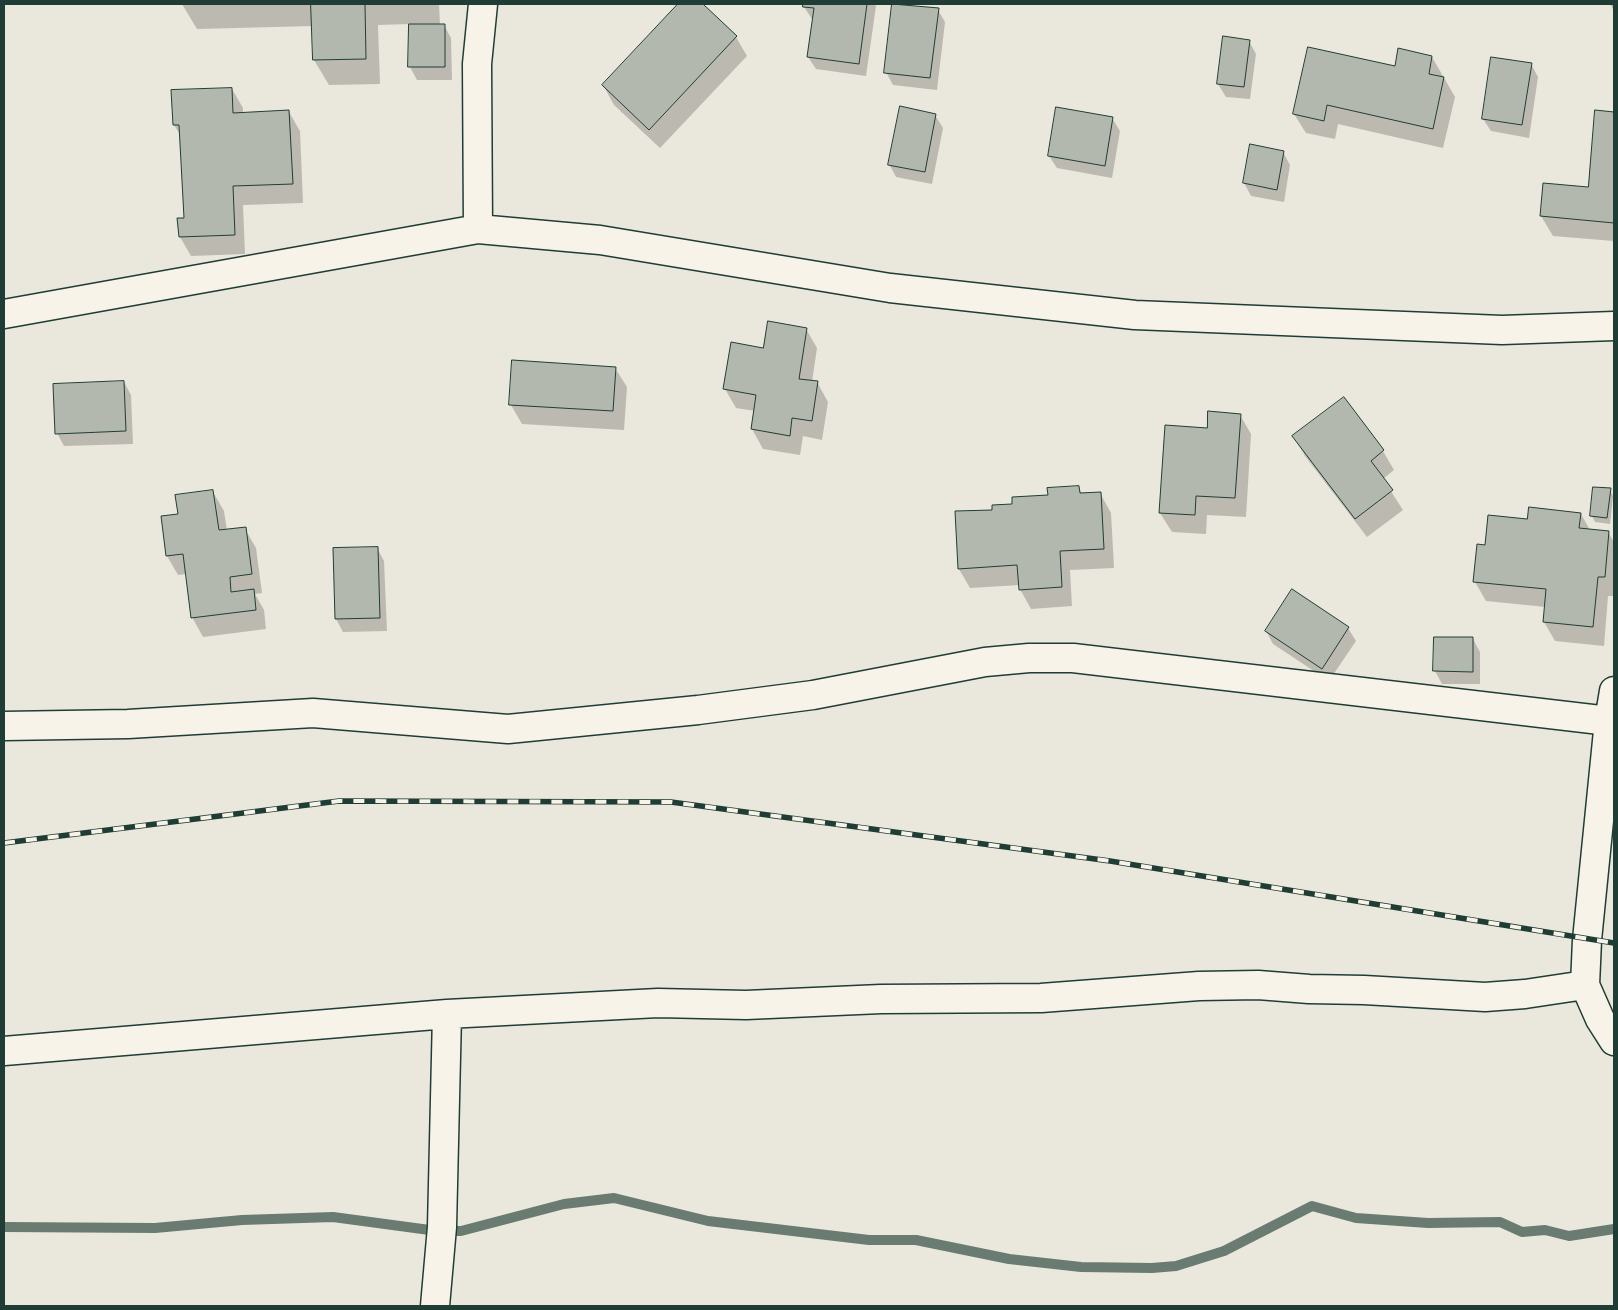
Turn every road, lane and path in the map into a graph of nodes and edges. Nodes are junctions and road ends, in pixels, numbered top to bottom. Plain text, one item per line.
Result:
1 (483, 4) edge
2 (478, 229) junction
3 (4, 314) edge
4 (1614, 326) edge
5 (1614, 691) edge
6 (1609, 721) junction
7 (4, 726) edge
8 (1585, 985) junction
9 (447, 1014) junction
10 (1614, 1041) edge
11 (4, 1051) edge
12 (435, 1306) edge

1 - 2 street
2 - 3 street
2 - 4 street
5 - 6 street
6 - 7 street
6 - 8 street
8 - 9 street
8 - 10 street
9 - 11 street
9 - 12 street

